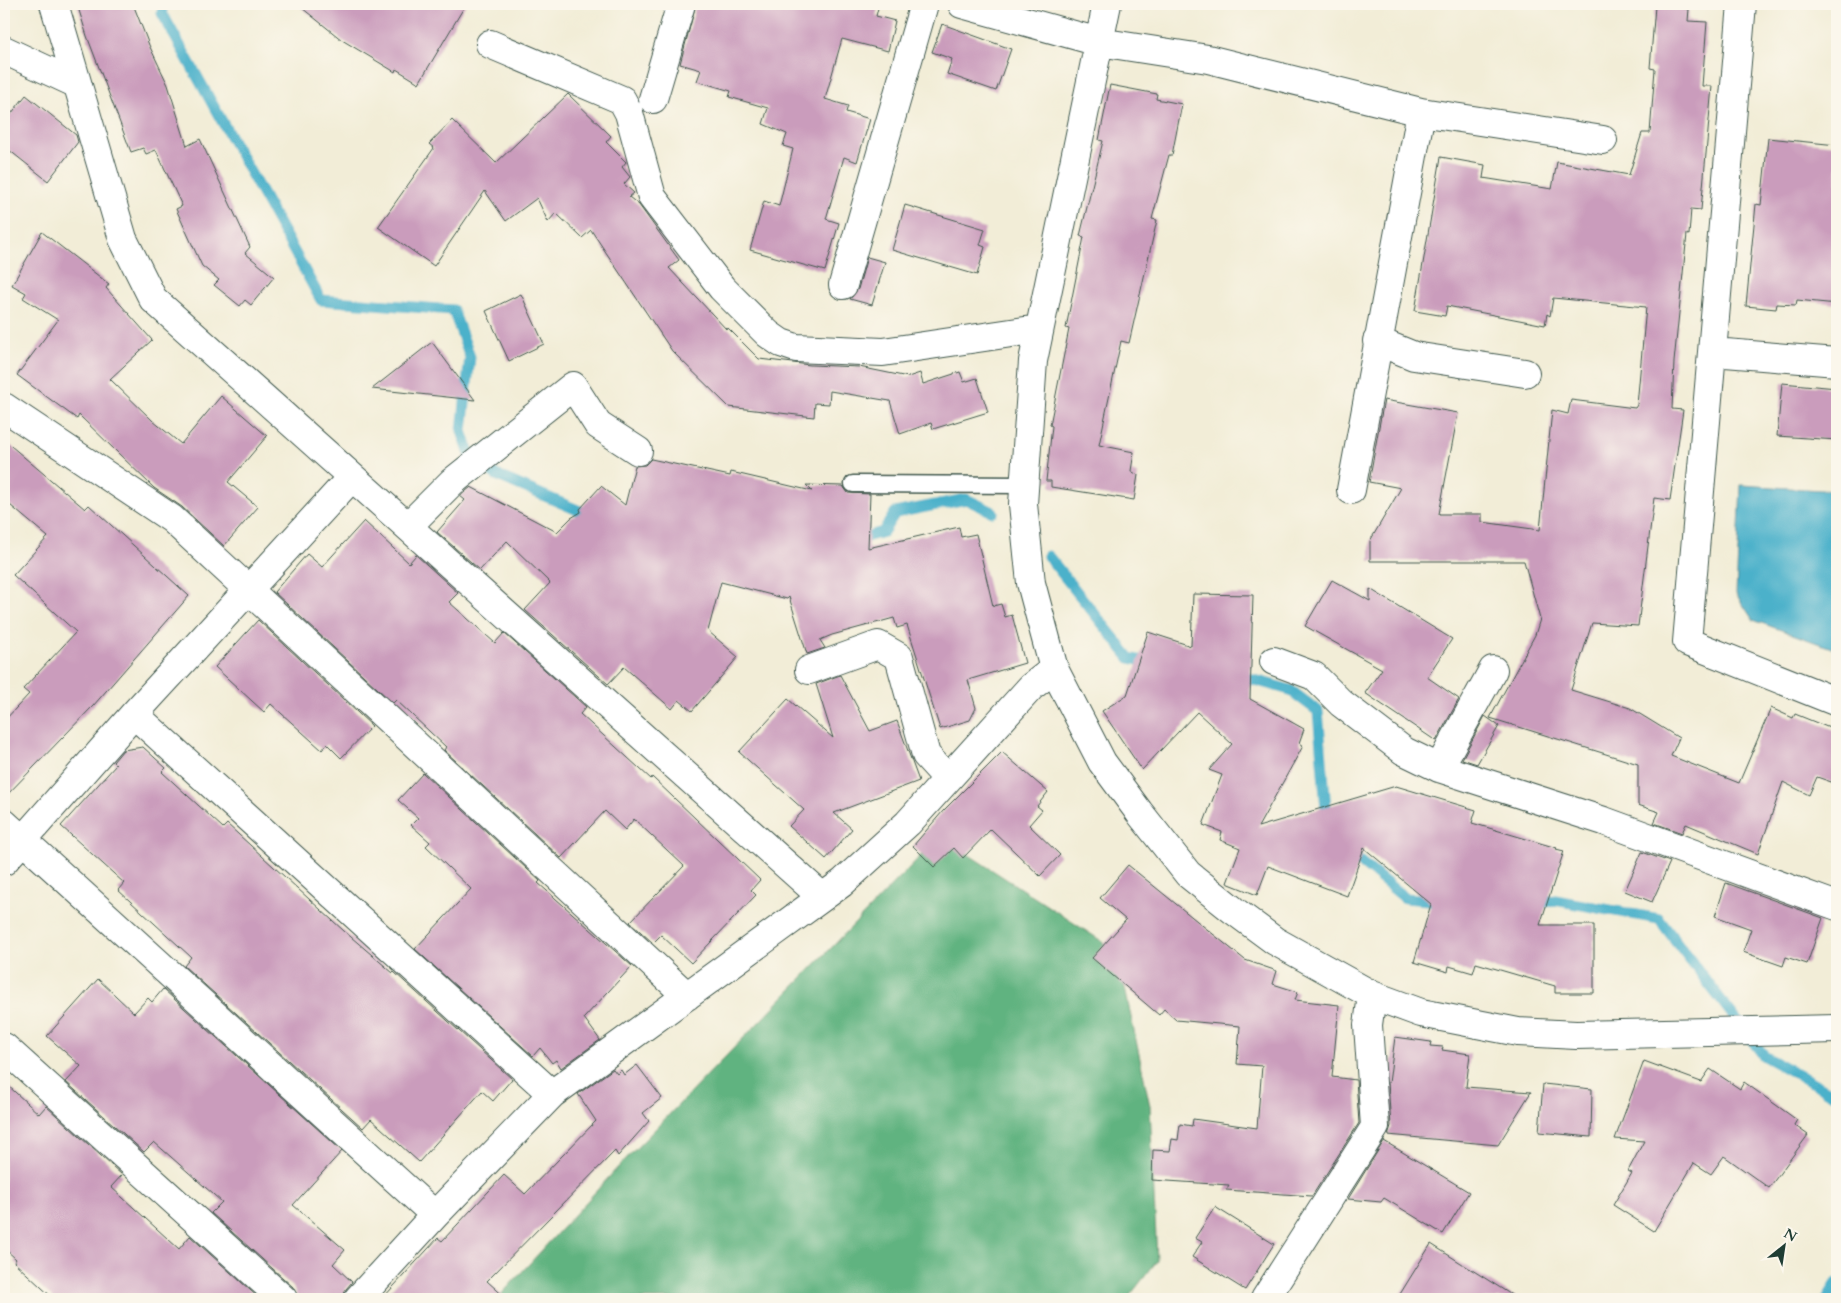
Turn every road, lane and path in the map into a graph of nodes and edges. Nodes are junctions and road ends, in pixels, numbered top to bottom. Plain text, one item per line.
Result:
1 (54, 4) edge
2 (681, 4) edge
3 (924, 4) edge
4 (962, 4) edge
5 (1107, 4) edge
6 (1742, 4) edge
7 (1099, 42) junction
8 (490, 44) dead end
9 (4, 50) edge
10 (77, 84) junction
11 (653, 99) dead end
12 (1421, 112) junction
13 (1603, 140) dead end
14 (843, 285) dead end
15 (1039, 329) junction
16 (1377, 341) junction
17 (1713, 352) junction
18 (1837, 362) edge
19 (1525, 373) dead end
20 (4, 407) edge
21 (638, 451) dead end
22 (352, 477) junction
23 (853, 484) dead end
24 (1024, 485) junction
25 (1351, 490) dead end
26 (408, 526) junction
27 (247, 591) junction
28 (1274, 661) dead end
29 (1054, 669) junction
30 (809, 670) dead end
31 (1493, 670) dead end
32 (1837, 702) edge
33 (134, 714) junction
34 (1439, 768) junction
35 (947, 778) junction
36 (13, 831) edge
37 (4, 861) edge
38 (821, 896) junction
39 (1837, 906) edge
40 (1372, 995) junction
41 (687, 996) junction
42 (1837, 1027) edge
43 (4, 1047) edge
44 (552, 1094) junction
45 (435, 1215) junction
46 (283, 1299) edge
47 (358, 1299) edge
48 (1264, 1299) edge

1 - 10 street
2 - 11 street
3 - 14 street
4 - 7 street
5 - 7 street
6 - 17 street
7 - 12 street
7 - 15 street
8 - 15 street
9 - 10 street
10 - 22 street
12 - 13 street
12 - 16 street
15 - 24 street
16 - 19 street
16 - 25 street
17 - 18 street
17 - 32 street
20 - 27 street
21 - 26 street
22 - 26 street
22 - 27 street
23 - 24 lane
24 - 29 street
26 - 38 street
27 - 33 street
27 - 41 street
28 - 34 street
29 - 35 street
29 - 40 street
30 - 35 street
31 - 34 street
33 - 36 street
33 - 44 street
34 - 39 street
35 - 38 street
36 - 37 street
36 - 45 street
38 - 41 street
40 - 42 street
40 - 48 street
41 - 44 street
43 - 46 street
44 - 45 street
45 - 47 street

